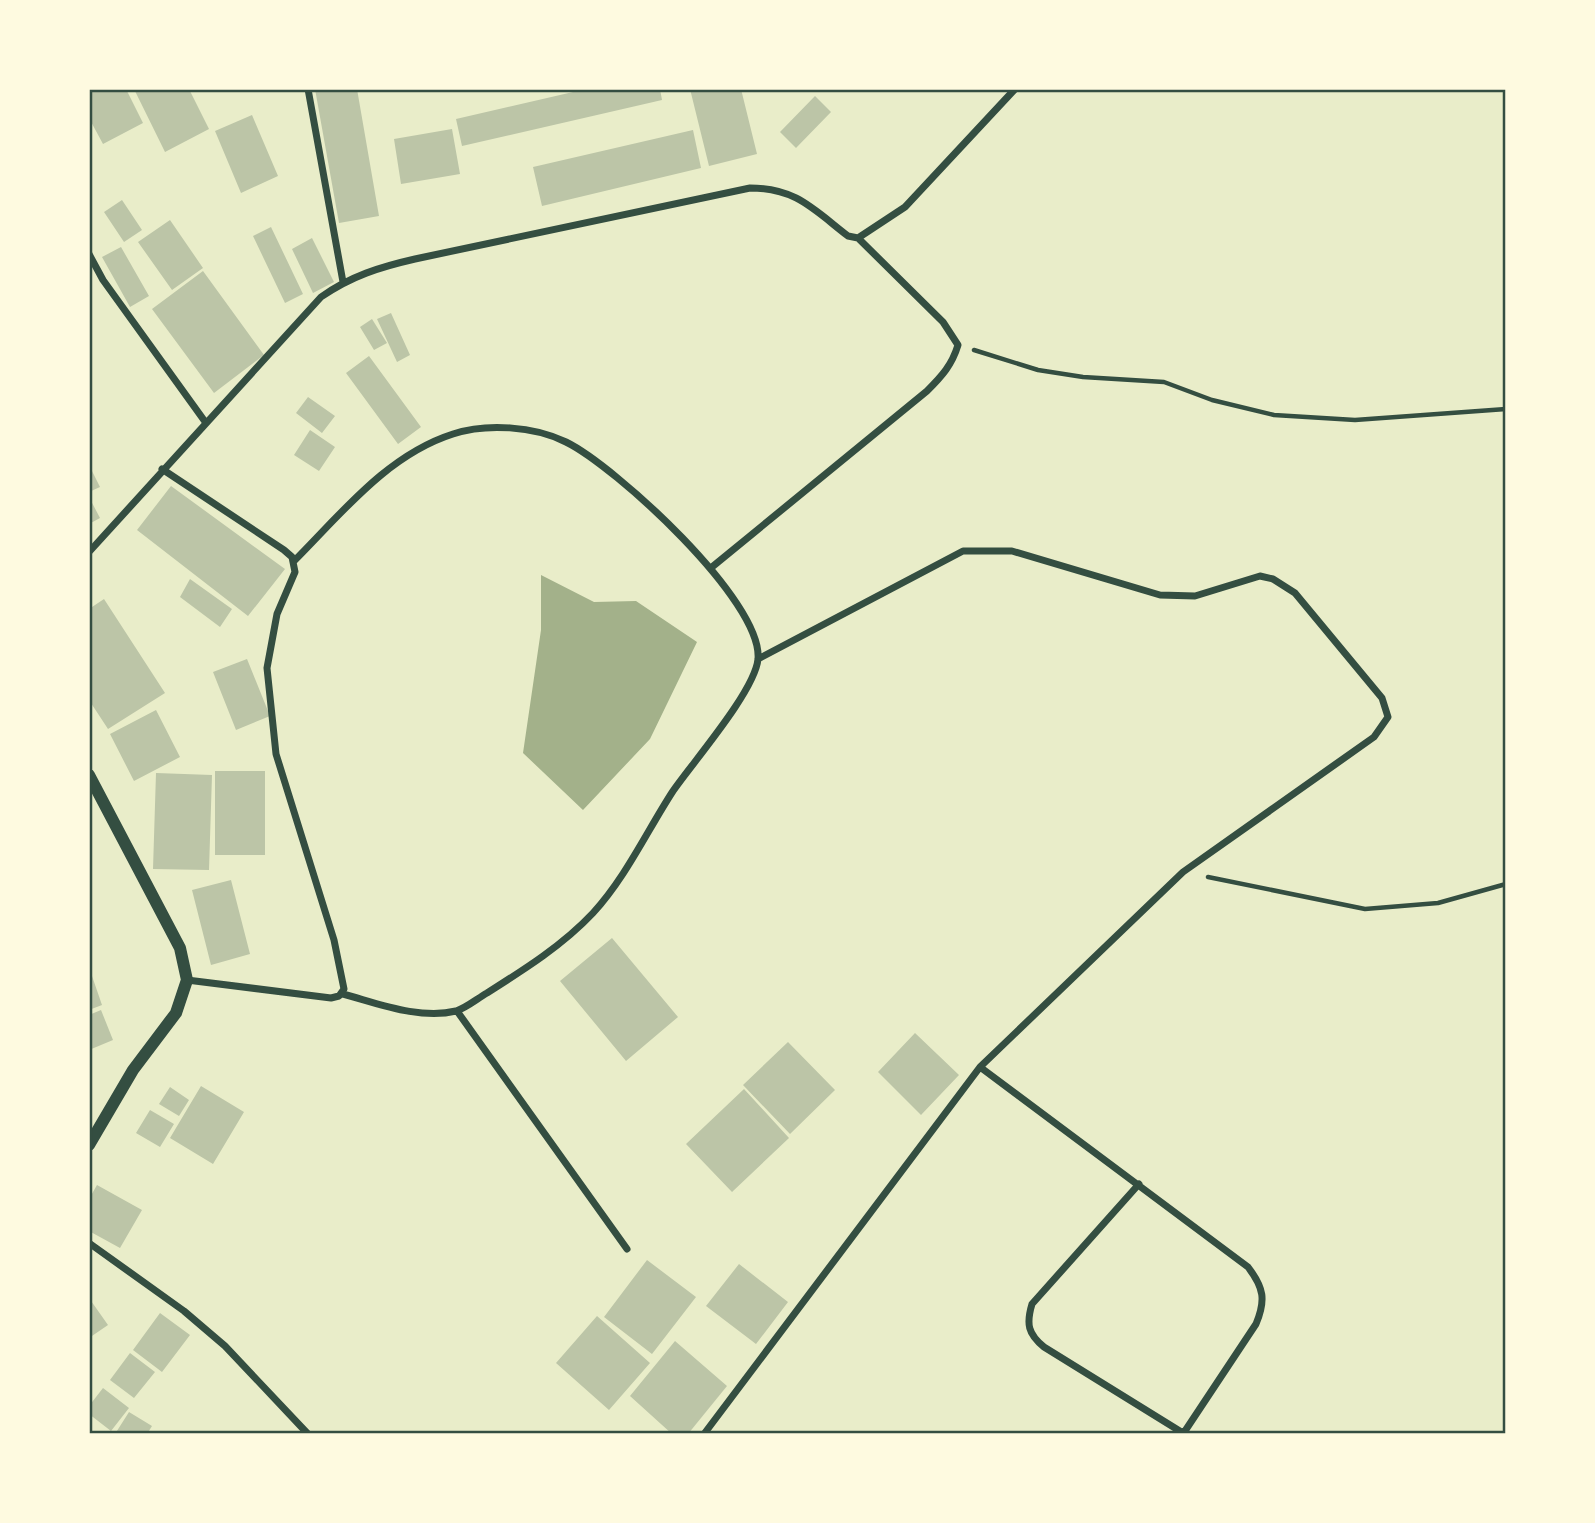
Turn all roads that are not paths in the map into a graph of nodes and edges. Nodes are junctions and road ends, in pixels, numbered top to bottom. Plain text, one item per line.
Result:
1 (308, 89) edge
2 (1016, 89) edge
3 (858, 238) junction
4 (89, 254) edge
5 (342, 282) junction
6 (206, 423) junction
7 (162, 469) junction
8 (89, 552) edge
9 (293, 561) junction
10 (712, 567) junction
11 (758, 659) junction
12 (89, 775) edge
13 (187, 980) junction
14 (343, 994) junction
15 (457, 1011) junction
16 (979, 1067) junction
17 (89, 1145) edge
18 (1139, 1184) junction
19 (89, 1243) edge
20 (627, 1249) dead end
21 (308, 1434) edge
22 (704, 1434) edge
23 (1183, 1434) edge

1 - 5 street
2 - 3 street
3 - 5 street
3 - 10 street
4 - 6 street
5 - 6 street
6 - 7 street
7 - 8 street
7 - 9 street
9 - 10 street
9 - 14 street
10 - 11 street
11 - 15 street
11 - 16 street
12 - 13 street
13 - 14 street
13 - 17 street
14 - 15 street
15 - 20 street
16 - 18 street
16 - 22 street
18 - 23 street
18 - 23 street
19 - 21 street

